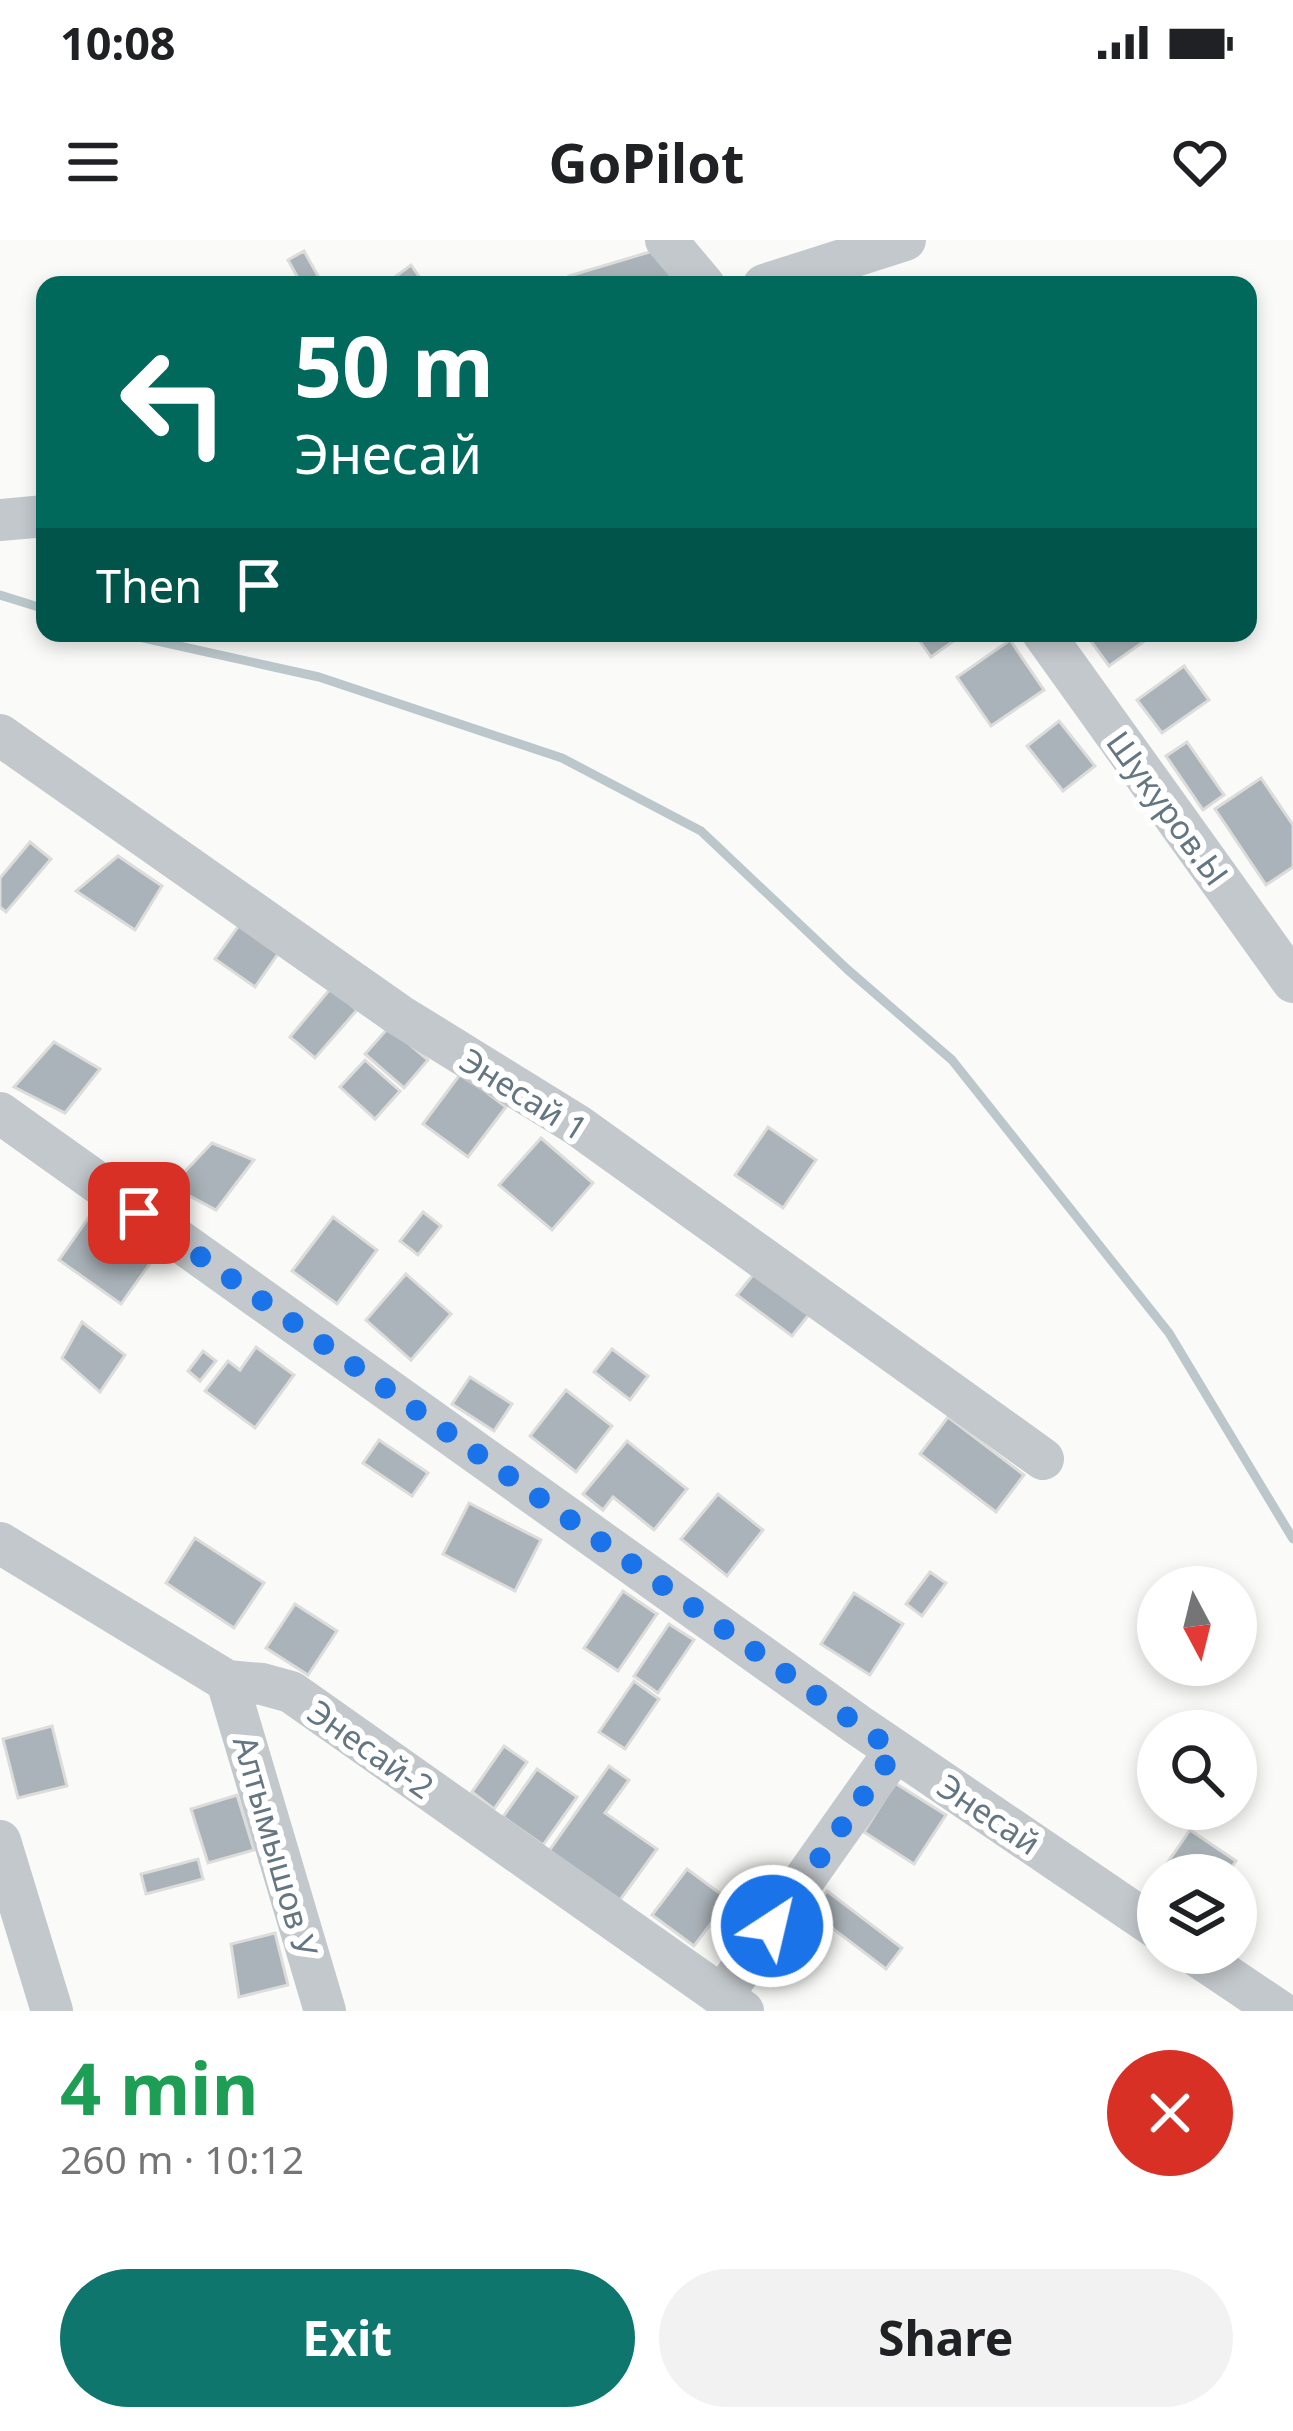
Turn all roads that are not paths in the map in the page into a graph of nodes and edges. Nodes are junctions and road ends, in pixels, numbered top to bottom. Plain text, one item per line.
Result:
1 (666, 240) edge
2 (905, 240) edge
3 (696, 276) edge
4 (800, 276) edge
5 (36, 517) edge
6 (0, 520) edge
7 (1049, 642) edge
8 (0, 735) edge
9 (1293, 982) edge
10 (0, 1112) edge
11 (1043, 1460) dead end
12 (0, 1543) edge
13 (227, 1681) junction
14 (895, 1751) junction
15 (0, 1841) edge
16 (1137, 1915) edge
17 (1224, 1974) edge
18 (732, 2004) edge
19 (52, 2011) edge
20 (325, 2011) edge
21 (1279, 2011) edge

1 - 3 street
2 - 4 street
5 - 6 street
7 - 9 street, Шукуров.Ы
8 - 11 street, Энесай 1
10 - 14 street, Энесай
12 - 13 street, Энесай-2
13 - 18 street, Энесай-2
13 - 20 street, Алтымышов У
14 - 16 street, Энесай
14 - 18 street
15 - 19 street
17 - 21 street

